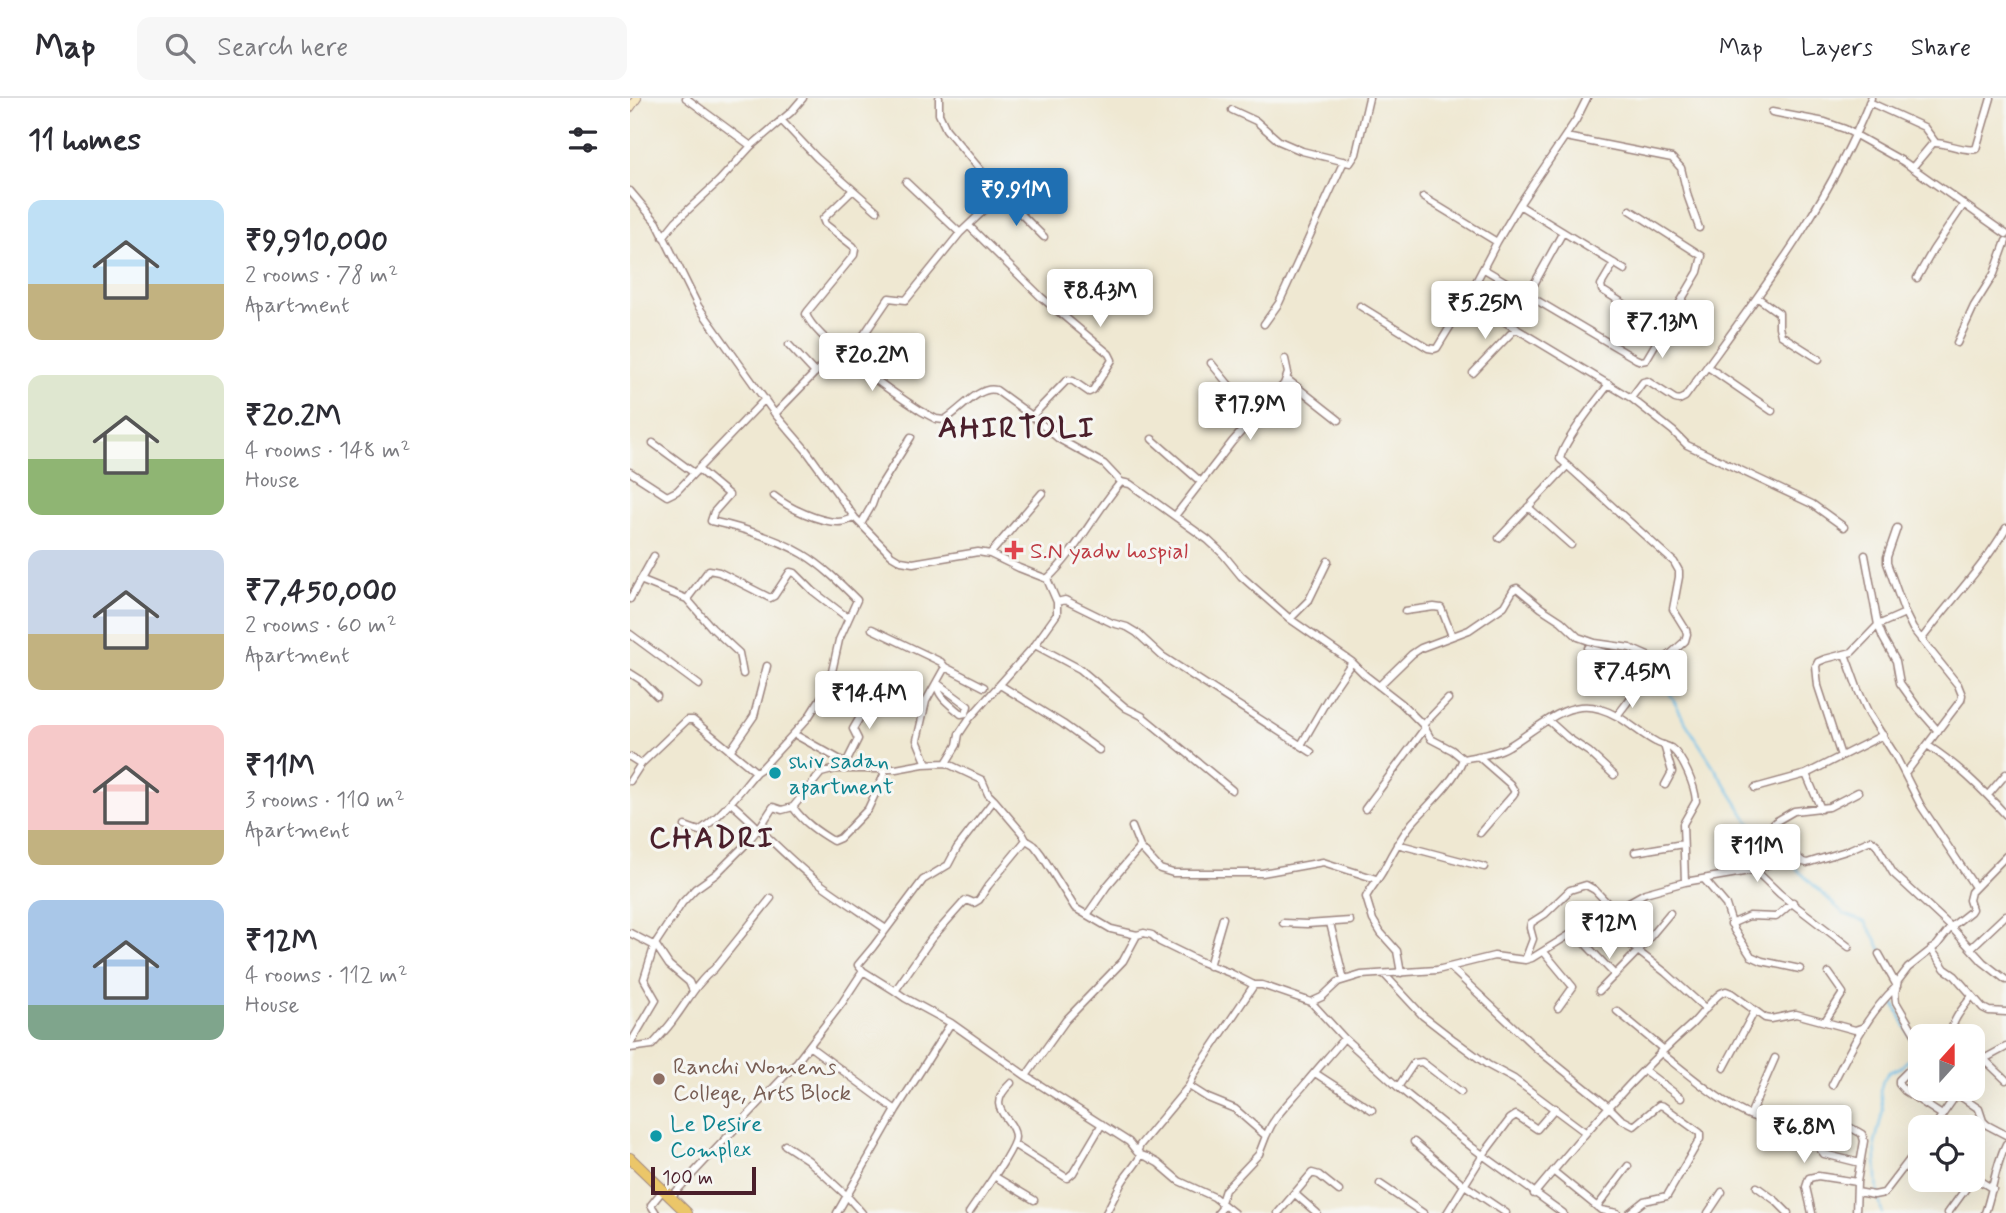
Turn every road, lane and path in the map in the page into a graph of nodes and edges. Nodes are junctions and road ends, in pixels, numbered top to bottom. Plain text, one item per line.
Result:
1 (637, 98) edge
2 (686, 98) edge
3 (803, 98) edge
4 (939, 98) edge
5 (1369, 98) edge
6 (1587, 98) edge
7 (1990, 98) edge
8 (1870, 100) edge
9 (630, 108) edge
10 (1232, 110) dead end
11 (1772, 112) dead end
12 (781, 120) junction
13 (1855, 135) junction
14 (1566, 137) junction
15 (1935, 142) junction
16 (751, 146) junction
17 (1343, 161) junction
18 (1912, 168) junction
19 (906, 182) dead end
20 (853, 190) junction
21 (630, 191) edge
22 (1000, 194) junction
23 (1423, 197) dead end
24 (1964, 204) junction
25 (1519, 205) junction
26 (1630, 210) dead end
27 (877, 211) dead end
28 (969, 226) junction
29 (1699, 228) dead end
30 (1563, 232) junction
31 (960, 233) junction
32 (2006, 234) edge
33 (663, 237) junction
34 (1044, 237) dead end
35 (2006, 241) edge
36 (1497, 242) junction
37 (1614, 263) junction
38 (1484, 269) junction
39 (1625, 270) dead end
40 (1917, 278) dead end
41 (1528, 295) junction
42 (1759, 298) junction
43 (1467, 299) junction
44 (1360, 306) dead end
45 (1264, 324) dead end
46 (1516, 328) junction
47 (1664, 330) junction
48 (1957, 343) dead end
49 (789, 345) dead end
50 (837, 350) junction
51 (848, 358) junction
52 (1286, 359) dead end
53 (1819, 359) dead end
54 (1211, 363) dead end
55 (1708, 367) junction
56 (815, 373) junction
57 (1473, 373) dead end
58 (1287, 379) junction
59 (1609, 384) junction
60 (1632, 398) junction
61 (765, 399) junction
62 (1772, 411) dead end
63 (1258, 412) junction
64 (775, 414) junction
65 (1032, 416) junction
66 (1339, 420) dead end
67 (911, 437) dead end
68 (1152, 439) dead end
69 (653, 443) dead end
70 (1567, 466) junction
71 (630, 472) edge
72 (696, 472) junction
73 (1121, 482) junction
74 (1201, 482) junction
75 (1042, 493) dead end
76 (774, 496) dead end
77 (1528, 507) junction
78 (1175, 516) junction
79 (855, 517) junction
80 (861, 524) junction
81 (1844, 527) dead end
82 (1897, 528) dead end
83 (2006, 528) edge
84 (1499, 538) dead end
85 (1571, 545) dead end
86 (990, 554) junction
87 (1866, 555) dead end
88 (654, 556) dead end
89 (1328, 561) dead end
90 (1046, 579) junction
91 (640, 580) junction
92 (630, 598) edge
93 (687, 598) junction
94 (1057, 601) junction
95 (1405, 611) dead end
96 (1905, 613) junction
97 (848, 618) junction
98 (1290, 619) junction
99 (1878, 625) junction
100 (872, 629) dead end
101 (630, 634) edge
102 (1452, 636) junction
103 (1921, 640) junction
104 (1035, 645) junction
105 (1588, 648) dead end
106 (1845, 654) junction
107 (1352, 662) junction
108 (767, 666) dead end
109 (945, 667) junction
110 (630, 673) edge
111 (743, 674) dead end
112 (880, 683) dead end
113 (937, 683) junction
114 (699, 685) dead end
115 (1000, 685) junction
116 (984, 687) dead end
117 (1379, 687) junction
118 (657, 696) dead end
119 (1448, 699) dead end
120 (1616, 716) junction
121 (1548, 720) junction
122 (1424, 727) junction
123 (1938, 731) junction
124 (794, 734) junction
125 (1883, 735) junction
126 (1301, 745) junction
127 (1664, 745) junction
128 (1927, 745) junction
129 (1099, 750) dead end
130 (730, 751) junction
131 (1311, 752) dead end
132 (1478, 756) junction
133 (1841, 756) junction
134 (630, 757) edge
135 (1463, 759) junction
136 (946, 763) junction
137 (641, 764) junction
138 (927, 764) junction
139 (845, 766) junction
140 (879, 769) junction
141 (756, 772) junction
142 (1806, 774) junction
143 (1905, 774) junction
144 (2006, 774) edge
145 (1614, 775) dead end
146 (630, 781) edge
147 (1665, 785) dead end
148 (1755, 788) dead end
149 (1232, 790) dead end
150 (1858, 792) dead end
151 (1988, 795) junction
152 (993, 800) junction
153 (731, 803) junction
154 (793, 807) junction
155 (1821, 808) junction
156 (1365, 809) dead end
157 (2006, 815) edge
158 (685, 825) dead end
159 (1132, 827) dead end
160 (759, 828) junction
161 (1480, 833) dead end
162 (1026, 840) junction
163 (1397, 844) junction
164 (1683, 844) junction
165 (1140, 847) junction
166 (1635, 852) dead end
167 (1793, 855) junction
168 (2006, 856) edge
169 (1484, 867) dead end
170 (1755, 870) junction
171 (1376, 879) junction
172 (1704, 879) junction
173 (1685, 882) junction
174 (1975, 887) junction
175 (771, 898) dead end
176 (1793, 902) junction
177 (1614, 910) junction
178 (1670, 913) dead end
179 (1087, 915) junction
180 (2006, 915) edge
181 (1602, 917) junction
182 (1223, 918) dead end
183 (1350, 921) dead end
184 (1283, 923) dead end
185 (1330, 923) junction
186 (1731, 924) junction
187 (1951, 927) junction
188 (887, 929) junction
189 (1574, 932) junction
190 (630, 933) edge
191 (1137, 935) junction
192 (653, 944) junction
193 (1849, 947) dead end
194 (1971, 948) junction
195 (1931, 949) junction
196 (1639, 950) junction
197 (1544, 952) junction
198 (1879, 954) dead end
199 (1525, 960) junction
200 (1209, 966) junction
201 (1451, 968) junction
202 (1800, 969) dead end
203 (863, 971) junction
204 (1401, 973) junction
205 (1829, 973) dead end
206 (1385, 975) junction
207 (1615, 975) junction
208 (1344, 980) junction
209 (2006, 981) edge
210 (1254, 985) junction
211 (1897, 986) junction
212 (693, 991) junction
213 (895, 991) junction
214 (1599, 991) dead end
215 (1972, 996) junction
216 (1311, 1002) junction
217 (1558, 1008) dead end
218 (1706, 1009) junction
219 (1617, 1011) dead end
220 (1754, 1012) junction
221 (2006, 1012) edge
222 (1825, 1020) junction
223 (951, 1023) junction
224 (1909, 1024) edge
225 (1954, 1024) edge
226 (1864, 1027) junction
227 (1344, 1038) junction
228 (630, 1046) edge
229 (809, 1046) junction
230 (2006, 1047) edge
231 (1661, 1051) junction
232 (1775, 1058) dead end
233 (1985, 1058) edge
234 (1985, 1060) edge
235 (1724, 1068) dead end
236 (1644, 1070) junction
237 (1908, 1071) edge
238 (1315, 1073) junction
239 (1026, 1076) junction
240 (2006, 1080) edge
241 (1011, 1083) dead end
242 (1832, 1085) dead end
243 (1189, 1086) junction
244 (1398, 1087) junction
245 (1461, 1092) dead end
246 (1908, 1093) edge
247 (1681, 1098) dead end
248 (1920, 1101) edge
249 (1952, 1101) edge
250 (1970, 1101) edge
251 (1609, 1107) junction
252 (1555, 1108) junction
253 (896, 1110) junction
254 (1372, 1110) dead end
255 (1750, 1115) junction
256 (1942, 1115) joint
257 (1785, 1117) junction
258 (1102, 1124) junction
259 (1585, 1132) junction
260 (2006, 1135) edge
261 (1266, 1136) junction
262 (1414, 1142) dead end
263 (785, 1144) dead end
264 (1013, 1144) junction
265 (2006, 1144) edge
266 (1139, 1154) junction
267 (1483, 1154) junction
268 (630, 1158) edge
269 (1908, 1162) edge
270 (1860, 1163) junction
271 (1628, 1166) dead end
272 (1553, 1171) junction
273 (994, 1176) junction
274 (1857, 1182) junction
275 (1380, 1184) dead end
276 (1463, 1184) junction
277 (1985, 1185) edge
278 (1757, 1188) dead end
279 (1993, 1189) junction
280 (1339, 1191) dead end
281 (1722, 1192) dead end
282 (1857, 1192) junction
283 (1963, 1192) edge
284 (666, 1194) junction
285 (1295, 1194) junction
286 (1534, 1194) junction
287 (847, 1196) junction
288 (1034, 1200) dead end
289 (1221, 1202) junction
290 (1411, 1204) junction
291 (1598, 1207) junction
292 (1496, 1210) edge
293 (1554, 1210) edge
294 (656, 1213) edge
295 (687, 1213) edge
296 (837, 1213) edge
297 (862, 1213) edge
298 (969, 1213) edge
299 (1105, 1213) edge
300 (1218, 1213) edge
301 (1234, 1213) edge
302 (1278, 1213) edge
303 (1317, 1213) edge
304 (1405, 1213) edge
305 (1423, 1213) edge
306 (1447, 1213) edge
307 (1506, 1213) edge
308 (1563, 1213) edge
309 (1617, 1213) edge
310 (1629, 1213) edge
311 (1708, 1213) edge
312 (1788, 1213) edge
313 (1816, 1213) edge
314 (1856, 1213) edge
315 (1948, 1213) edge
316 (1985, 1213) edge

1 - 9 main road
2 - 16 street
3 - 12 street
4 - 22 street
5 - 17 street
6 - 14 street
7 - 15 street
8 - 13 street
8 - 15 street
10 - 17 street
11 - 13 street
12 - 16 street
12 - 20 street
13 - 18 street
13 - 42 street
14 - 25 street
14 - 29 street
15 - 18 street
16 - 33 street
17 - 45 street
18 - 24 street
19 - 31 street
20 - 27 street
20 - 50 street
21 - 33 street
22 - 28 street
22 - 34 street
23 - 36 street
24 - 32 street
24 - 40 street
25 - 30 street
25 - 36 street
26 - 47 street
28 - 31 street
28 - 65 street
30 - 37 street
30 - 41 street
31 - 51 street
33 - 61 street
35 - 48 street
36 - 38 street
37 - 39 street
37 - 47 street
38 - 41 street
38 - 43 street
41 - 47 street
42 - 53 street
42 - 55 street
43 - 44 street
43 - 46 street
46 - 57 street
46 - 59 street
49 - 56 street
50 - 51 street
50 - 56 street
51 - 65 street
52 - 58 street
54 - 63 street
55 - 60 street
55 - 62 street
56 - 64 street
58 - 63 street
58 - 66 street
59 - 60 street
59 - 70 street
60 - 81 street
61 - 64 street
61 - 72 street
63 - 74 street
64 - 79 street
65 - 73 street
67 - 80 street
68 - 74 street
69 - 72 street
70 - 77 street
70 - 102 street
71 - 72 street
72 - 97 street
73 - 78 street
73 - 90 street
74 - 78 street
75 - 86 street
76 - 79 street
77 - 84 street
77 - 85 street
78 - 98 street
79 - 80 street
80 - 86 street
82 - 96 street
83 - 103 street
86 - 90 street
87 - 99 street
88 - 91 street
89 - 98 street
90 - 94 street
91 - 92 street
91 - 93 street
93 - 97 street
93 - 111 street
94 - 104 street
94 - 126 street
95 - 102 street
96 - 99 street
96 - 103 street
97 - 124 street
98 - 107 street
99 - 106 street
99 - 123 street
100 - 109 street
101 - 114 street
102 - 117 street
103 - 123 street
104 - 115 street
104 - 149 street
105 - 120 street
106 - 125 street
106 - 133 street
107 - 117 street
107 - 126 street
108 - 130 street
109 - 113 street
109 - 116 street
110 - 118 street
112 - 139 street
113 - 113 street
113 - 138 street
115 - 129 street
115 - 136 street
117 - 122 street
119 - 122 street
120 - 121 street
120 - 127 street
121 - 132 street
121 - 145 street
122 - 135 street
122 - 156 street
123 - 128 street
124 - 139 street
124 - 141 street
125 - 133 street
125 - 143 street
126 - 131 street
127 - 147 street
127 - 164 street
128 - 143 street
128 - 151 street
130 - 137 street
130 - 141 street
132 - 135 street
132 - 161 street
133 - 142 street
134 - 137 street
135 - 163 street
136 - 138 street
136 - 152 street
137 - 146 street
138 - 140 street
139 - 140 street
139 - 154 street
140 - 154 street
141 - 153 street
142 - 148 street
142 - 155 street
143 - 174 street
144 - 151 street
150 - 155 street
151 - 157 street
152 - 162 street
152 - 188 street
153 - 158 street
153 - 160 street
154 - 160 street
155 - 167 street
159 - 165 street
160 - 188 street
160 - 192 street
162 - 179 street
162 - 213 street
163 - 169 street
163 - 171 street
164 - 166 street
164 - 173 street
165 - 171 street
165 - 179 street
167 - 170 street
167 - 187 street
168 - 174 street
170 - 172 street
170 - 176 street
171 - 204 street
172 - 173 street
172 - 186 street
173 - 177 street
174 - 187 street
175 - 212 street
176 - 186 street
176 - 193 street
177 - 181 street
177 - 199 street
178 - 196 street
179 - 191 street
180 - 194 street
181 - 189 street
181 - 196 street
182 - 200 street
183 - 185 street
184 - 185 street
185 - 208 street
186 - 202 street
187 - 194 street
187 - 195 street
188 - 203 street
189 - 197 street
189 - 207 street
190 - 192 street
191 - 200 street
191 - 239 street
192 - 212 street
192 - 228 street
194 - 209 street
195 - 211 street
195 - 215 street
196 - 207 street
196 - 218 street
197 - 199 street
197 - 217 street
198 - 211 street
199 - 201 street
200 - 210 street
201 - 204 street
201 - 251 street
203 - 213 street
203 - 229 street
204 - 206 street
205 - 222 street
206 - 208 street
206 - 252 street
207 - 214 street
208 - 216 street
210 - 216 street
210 - 243 street
211 - 224 street
211 - 226 street
212 - 228 street
213 - 223 street
215 - 221 street
215 - 225 street
216 - 227 street
218 - 220 street
218 - 231 street
219 - 231 street
220 - 222 street
220 - 235 street
222 - 226 street
223 - 239 street
223 - 253 street
226 - 242 street
227 - 238 street
227 - 244 street
229 - 253 street
229 - 284 street
230 - 233 street
231 - 236 street
231 - 255 street
232 - 255 street
234 - 240 street
236 - 247 street
236 - 251 street
237 - 246 street
238 - 254 street
238 - 261 street
239 - 258 street
241 - 264 street
243 - 261 street
243 - 266 street
244 - 245 street
244 - 267 street
248 - 256 street
249 - 256 street
250 - 260 street
251 - 259 street
251 - 310 street
252 - 259 street
252 - 267 street
253 - 287 street
255 - 257 street
257 - 270 street
257 - 270 street
258 - 264 street
258 - 266 street
259 - 272 street
261 - 289 street
262 - 276 street
263 - 287 street
264 - 273 street
265 - 279 street
266 - 289 street
266 - 299 street
267 - 276 street
267 - 286 street
268 - 284 main road
269 - 282 street
270 - 274 street
271 - 291 street
272 - 286 street
272 - 291 street
273 - 288 street
273 - 298 street
274 - 282 street
274 - 313 street
275 - 290 street
276 - 292 street
276 - 306 street
277 - 279 street
278 - 312 street
279 - 316 street
280 - 285 street
281 - 311 street
282 - 314 street
283 - 315 street
284 - 294 street
284 - 295 main road
285 - 302 street
285 - 303 street
286 - 293 street
287 - 296 street
287 - 297 street
289 - 300 street
289 - 301 street
290 - 304 street
290 - 305 street
291 - 309 street
292 - 307 street
293 - 308 street

